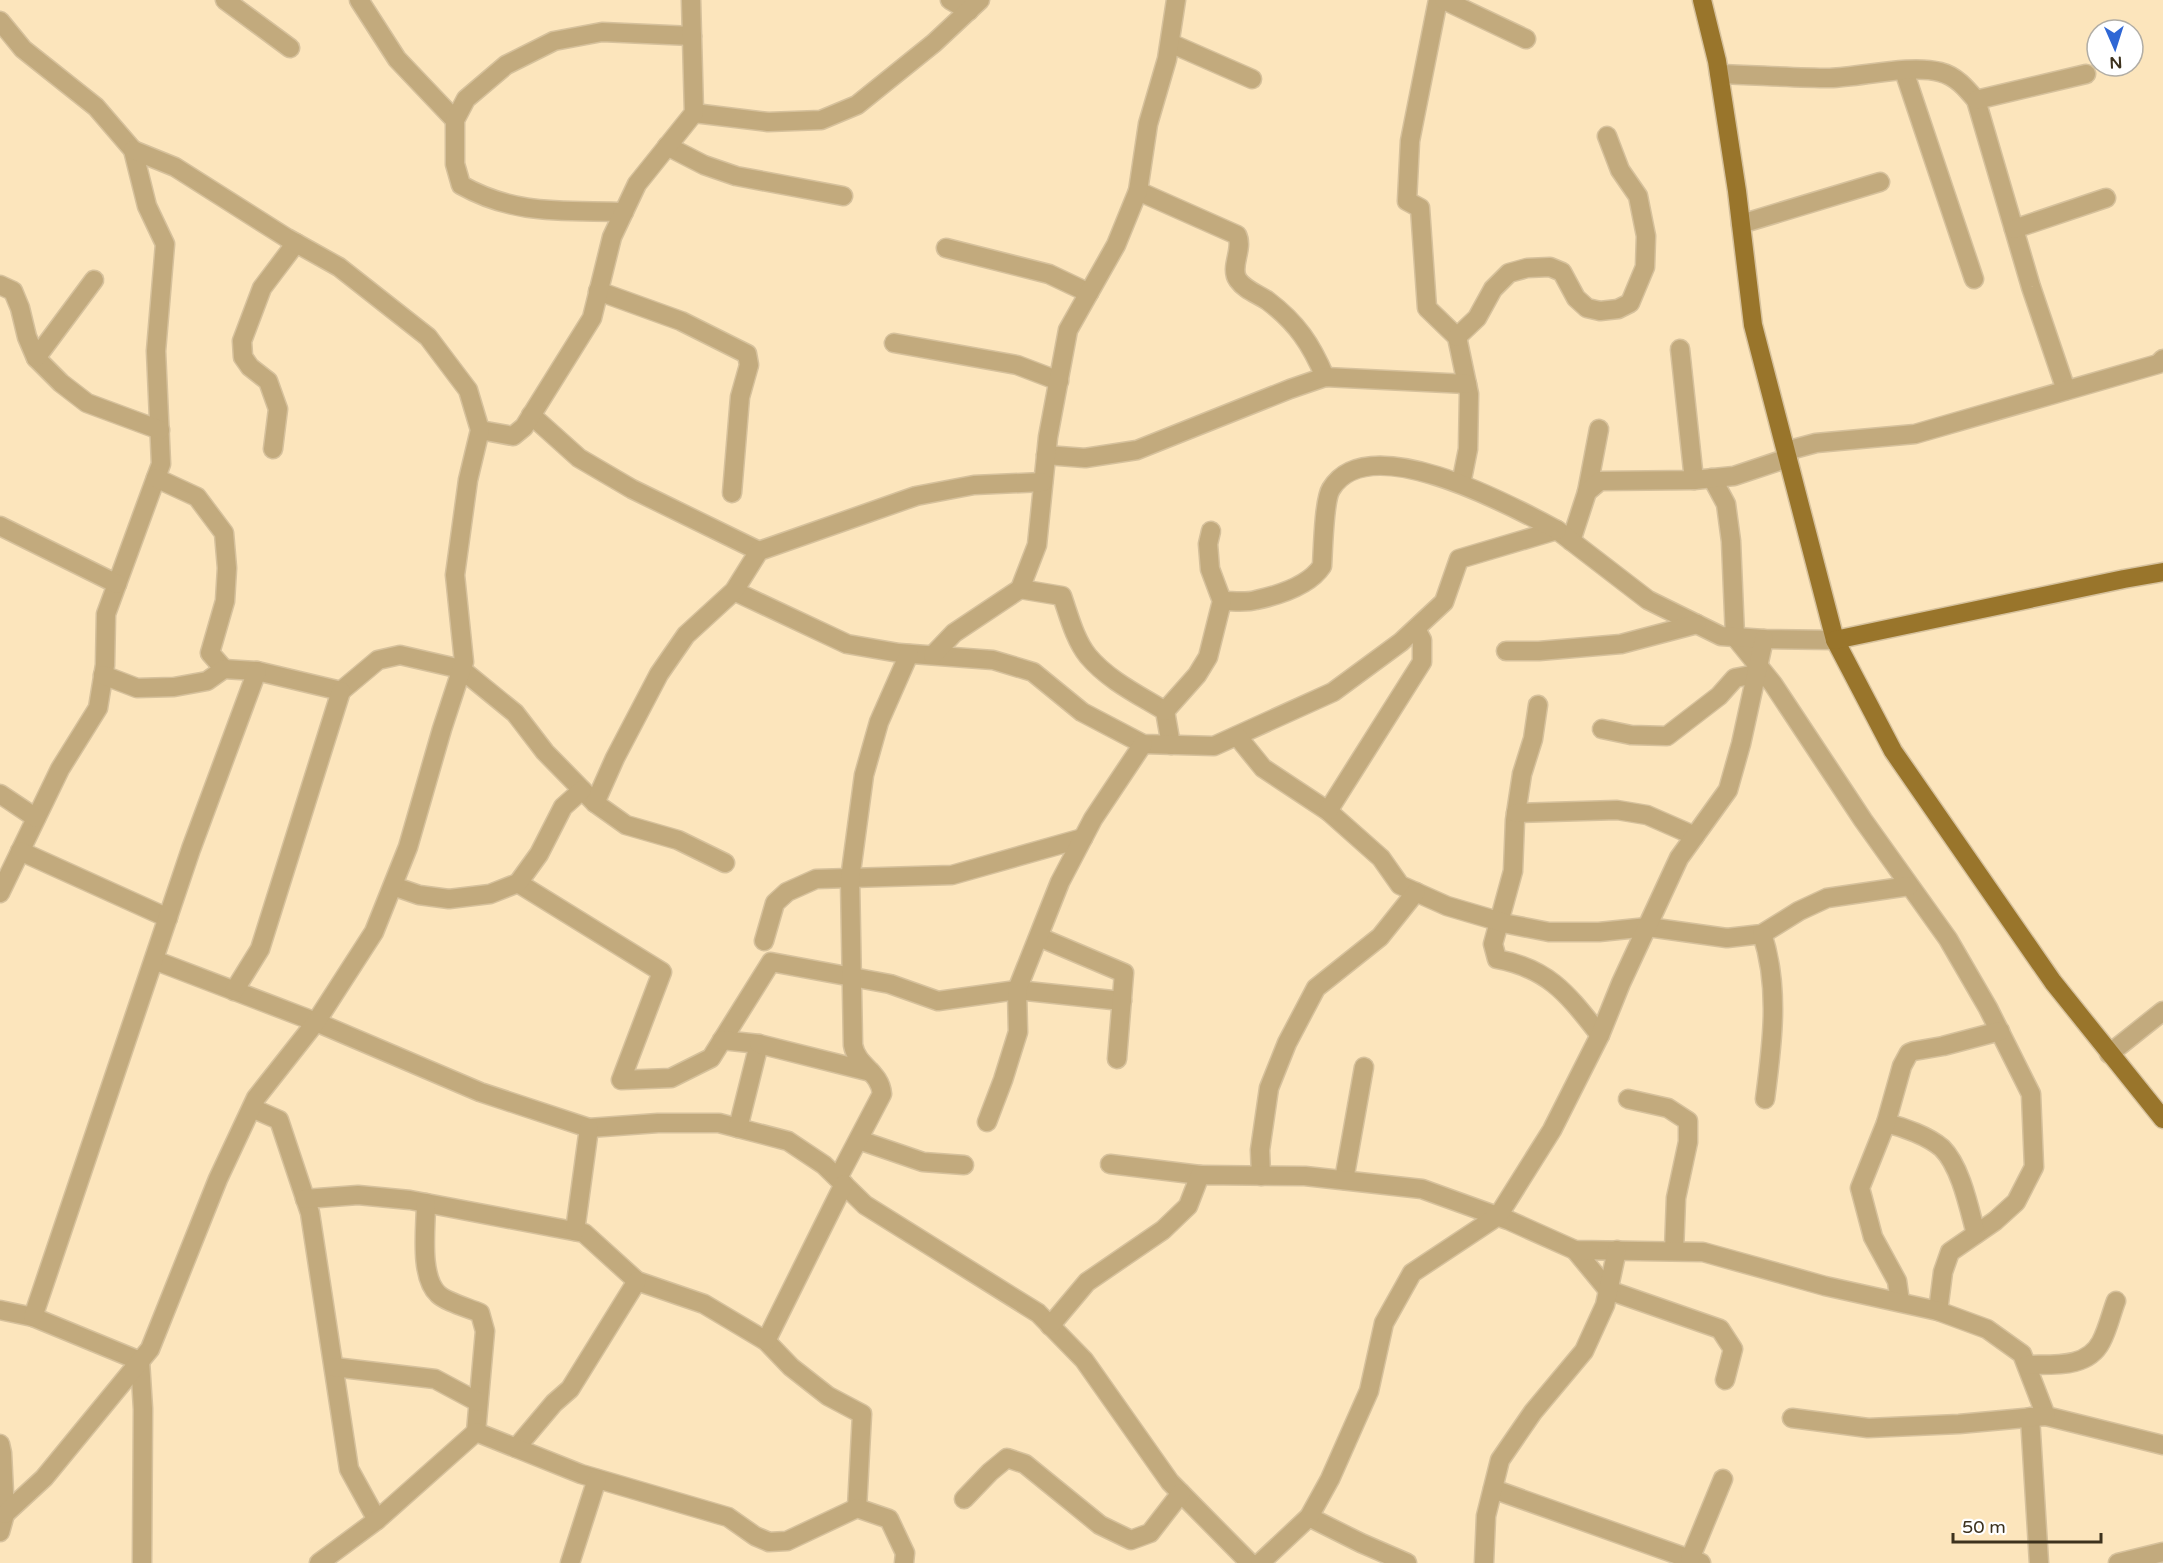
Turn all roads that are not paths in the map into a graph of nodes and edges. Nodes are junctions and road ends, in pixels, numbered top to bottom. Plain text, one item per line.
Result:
1 (225, 0) edge
2 (359, 0) edge
3 (691, 0) edge
4 (950, 0) edge
5 (1176, 0) edge
6 (1438, 0) edge
7 (1444, 0) edge
8 (1702, 0) edge
9 (974, 5) edge
10 (0, 21) edge
11 (692, 36) junction
12 (1526, 39) dead end
13 (1170, 43) junction
14 (290, 48) dead end
15 (1904, 71) junction
16 (1719, 74) junction
17 (2085, 74) edge
18 (1252, 79) dead end
19 (1976, 100) junction
20 (694, 113) junction
21 (455, 120) junction
22 (1607, 136) dead end
23 (668, 146) junction
24 (133, 150) junction
25 (1880, 182) dead end
26 (1138, 191) junction
27 (843, 196) dead end
28 (2106, 198) dead end
29 (624, 212) junction
30 (1741, 224) junction
31 (2014, 229) junction
32 (297, 243) junction
33 (946, 248) dead end
34 (1974, 279) dead end
35 (94, 280) dead end
36 (0, 285) edge
37 (598, 291) junction
38 (1089, 293) junction
39 (1457, 337) junction
40 (894, 343) dead end
41 (1680, 349) dead end
42 (36, 358) junction
43 (2163, 359) edge
44 (1325, 377) junction
45 (1059, 381) junction
46 (1467, 384) junction
47 (2067, 390) junction
48 (531, 415) junction
49 (1599, 429) dead end
50 (160, 430) junction
51 (480, 430) junction
52 (273, 449) dead end
53 (1787, 454) junction
54 (1046, 455) junction
55 (156, 478) junction
56 (1703, 479) junction
57 (1043, 482) junction
58 (1461, 484) junction
59 (1587, 492) junction
60 (732, 494) dead end
61 (0, 526) edge
62 (1211, 531) dead end
63 (1564, 536) junction
64 (759, 551) junction
65 (2163, 572) edge
66 (117, 584) junction
67 (1020, 589) junction
68 (734, 591) junction
69 (1222, 601) junction
70 (1697, 624) junction
71 (1416, 628) junction
72 (1735, 637) junction
73 (1764, 639) junction
74 (1835, 640) junction
75 (1506, 651) dead end
76 (909, 654) junction
77 (933, 656) junction
78 (224, 669) junction
79 (462, 669) junction
80 (257, 671) junction
81 (1757, 671) junction
82 (103, 675) junction
83 (341, 691) junction
84 (1538, 705) dead end
85 (1165, 711) junction
86 (1602, 729) dead end
87 (1237, 736) junction
88 (1143, 744) junction
89 (1171, 745) junction
90 (582, 790) junction
91 (0, 794) edge
92 (595, 804) junction
93 (1328, 811) junction
94 (1516, 813) junction
95 (36, 818) junction
96 (1695, 836) junction
97 (1083, 838) junction
98 (20, 851) junction
99 (725, 863) dead end
100 (4, 874) edge
101 (850, 879) junction
102 (518, 883) junction
103 (393, 886) junction
104 (1910, 886) junction
105 (1416, 892) junction
106 (0, 894) edge
107 (168, 918) junction
108 (1499, 921) junction
109 (1648, 927) junction
110 (1762, 934) junction
111 (1039, 937) junction
112 (764, 941) dead end
113 (154, 960) junction
114 (852, 977) junction
115 (1017, 990) junction
116 (234, 991) junction
117 (1122, 1001) junction
118 (2163, 1011) edge
119 (316, 1022) junction
120 (2000, 1031) junction
121 (1600, 1035) junction
122 (722, 1040) junction
123 (759, 1044) junction
124 (2109, 1054) junction
125 (1118, 1059) dead end
126 (1364, 1067) dead end
127 (872, 1072) junction
128 (1628, 1099) dead end
129 (1765, 1100) dead end
130 (252, 1108) junction
131 (2163, 1119) edge
132 (987, 1122) dead end
133 (1886, 1123) junction
134 (589, 1128) junction
135 (738, 1128) junction
136 (859, 1140) junction
137 (1110, 1164) dead end
138 (964, 1165) dead end
139 (1200, 1175) junction
140 (1262, 1176) junction
141 (1344, 1180) junction
142 (841, 1181) junction
143 (305, 1199) junction
144 (426, 1203) junction
145 (1498, 1216) junction
146 (575, 1231) junction
147 (1976, 1234) junction
148 (1575, 1250) junction
149 (1617, 1250) junction
150 (1674, 1251) junction
151 (637, 1281) junction
152 (1608, 1290) junction
153 (2116, 1301) dead end
154 (1900, 1302) junction
155 (0, 1310) edge
156 (1938, 1311) junction
157 (33, 1317) junction
158 (1050, 1326) junction
159 (766, 1341) junction
160 (140, 1361) junction
161 (2027, 1365) junction
162 (334, 1367) junction
163 (1725, 1380) dead end
164 (478, 1402) junction
165 (2038, 1417) junction
166 (1792, 1418) dead end
167 (476, 1432) junction
168 (0, 1444) edge
169 (2163, 1445) edge
170 (516, 1448) junction
171 (597, 1479) junction
172 (1723, 1479) dead end
173 (1493, 1489) junction
174 (1180, 1493) junction
175 (964, 1499) dead end
176 (857, 1508) junction
177 (5, 1514) junction
178 (1309, 1517) junction
179 (377, 1520) junction
180 (0, 1532) edge
181 (2163, 1552) edge
182 (1696, 1561) edge
183 (142, 1563) edge
184 (320, 1563) edge
185 (570, 1563) edge
186 (904, 1563) edge
187 (1250, 1563) edge
188 (1260, 1563) edge
189 (1407, 1563) edge
190 (1484, 1563) edge
191 (2039, 1563) edge
192 (2118, 1563) edge

1 - 14 street
2 - 21 street
3 - 11 street
4 - 9 street
5 - 13 street
6 - 39 street
7 - 12 street
8 - 16 main road
9 - 20 street
10 - 24 street
11 - 20 street
11 - 21 street
13 - 18 street
13 - 26 street
15 - 16 street
15 - 19 street
15 - 34 street
16 - 30 main road
17 - 19 street
19 - 31 street
20 - 23 street
21 - 29 street
22 - 39 street
23 - 27 street
23 - 29 street
24 - 32 street
24 - 50 street
25 - 30 street
26 - 38 street
26 - 44 street
28 - 31 street
29 - 37 street
30 - 53 main road
31 - 47 street
32 - 51 street
32 - 52 street
33 - 38 street
35 - 42 street
36 - 42 street
37 - 48 street
37 - 60 street
38 - 45 street
39 - 46 street
40 - 45 street
41 - 56 street
42 - 50 street
43 - 47 street
44 - 46 street
44 - 54 street
45 - 54 street
46 - 58 street
47 - 53 street
48 - 51 street
48 - 64 street
49 - 59 street
50 - 55 street
51 - 79 street
53 - 56 street
53 - 74 main road
54 - 57 street
55 - 66 street
55 - 78 street
56 - 59 street
56 - 72 street
57 - 64 street
57 - 67 street
58 - 63 street
58 - 69 street
59 - 63 street
61 - 66 street
62 - 69 street
63 - 70 street
63 - 71 street
64 - 68 street
65 - 74 main road
66 - 82 street
67 - 77 street
67 - 85 street
68 - 76 street
68 - 92 street
69 - 85 street
70 - 72 street
70 - 75 street
71 - 87 street
71 - 93 street
72 - 73 street
72 - 81 street
73 - 74 street
73 - 81 street
74 - 124 main road
76 - 77 street
76 - 101 street
77 - 88 street
78 - 80 street
78 - 82 street
79 - 83 street
79 - 90 street
79 - 103 street
80 - 83 street
80 - 107 street
81 - 86 street
81 - 96 street
81 - 104 street
82 - 95 street
83 - 116 street
84 - 94 street
85 - 89 street
87 - 89 street
87 - 93 street
88 - 89 street
88 - 97 street
90 - 92 street
90 - 102 street
91 - 95 street
92 - 99 street
93 - 105 street
94 - 96 street
94 - 108 street
95 - 98 street
96 - 109 street
97 - 101 street
97 - 111 street
98 - 100 street
98 - 107 street
100 - 106 street
101 - 112 street
101 - 114 street
102 - 103 street
102 - 122 street
103 - 119 street
104 - 110 street
104 - 120 street
105 - 108 street
105 - 140 street
107 - 113 street
108 - 109 street
108 - 121 street
109 - 110 street
109 - 121 street
110 - 129 street
111 - 115 street
111 - 117 street
113 - 116 street
113 - 157 street
114 - 115 street
114 - 122 street
114 - 127 street
115 - 117 street
115 - 132 street
116 - 119 street
117 - 125 street
118 - 124 street
119 - 130 street
119 - 134 street
120 - 133 street
120 - 147 street
121 - 145 street
122 - 123 street
123 - 127 street
123 - 135 street
124 - 131 main road
126 - 141 street
127 - 136 street
128 - 150 street
130 - 143 street
130 - 160 street
133 - 147 street
133 - 154 street
134 - 135 street
134 - 146 street
135 - 142 street
136 - 138 street
136 - 142 street
137 - 139 street
139 - 140 street
139 - 158 street
140 - 141 street
141 - 145 street
142 - 158 street
142 - 159 street
143 - 144 street
143 - 162 street
144 - 146 street
144 - 164 street
145 - 148 street
145 - 178 street
146 - 151 street
147 - 156 street
148 - 149 street
148 - 152 street
149 - 150 street
149 - 152 street
150 - 154 street
151 - 159 street
151 - 170 street
152 - 163 street
152 - 173 street
153 - 161 street
154 - 156 street
155 - 157 street
156 - 161 street
157 - 160 street
158 - 174 street
159 - 176 street
160 - 177 street
160 - 183 street
161 - 165 street
162 - 164 street
162 - 179 street
164 - 167 street
165 - 166 street
165 - 169 street
165 - 191 street
167 - 170 street
167 - 179 street
168 - 177 street
170 - 171 street
171 - 176 street
171 - 185 street
172 - 182 street
173 - 182 street
173 - 190 street
174 - 175 street
174 - 187 street
176 - 186 street
177 - 180 street
178 - 188 street
178 - 189 street
179 - 184 street
181 - 192 street

